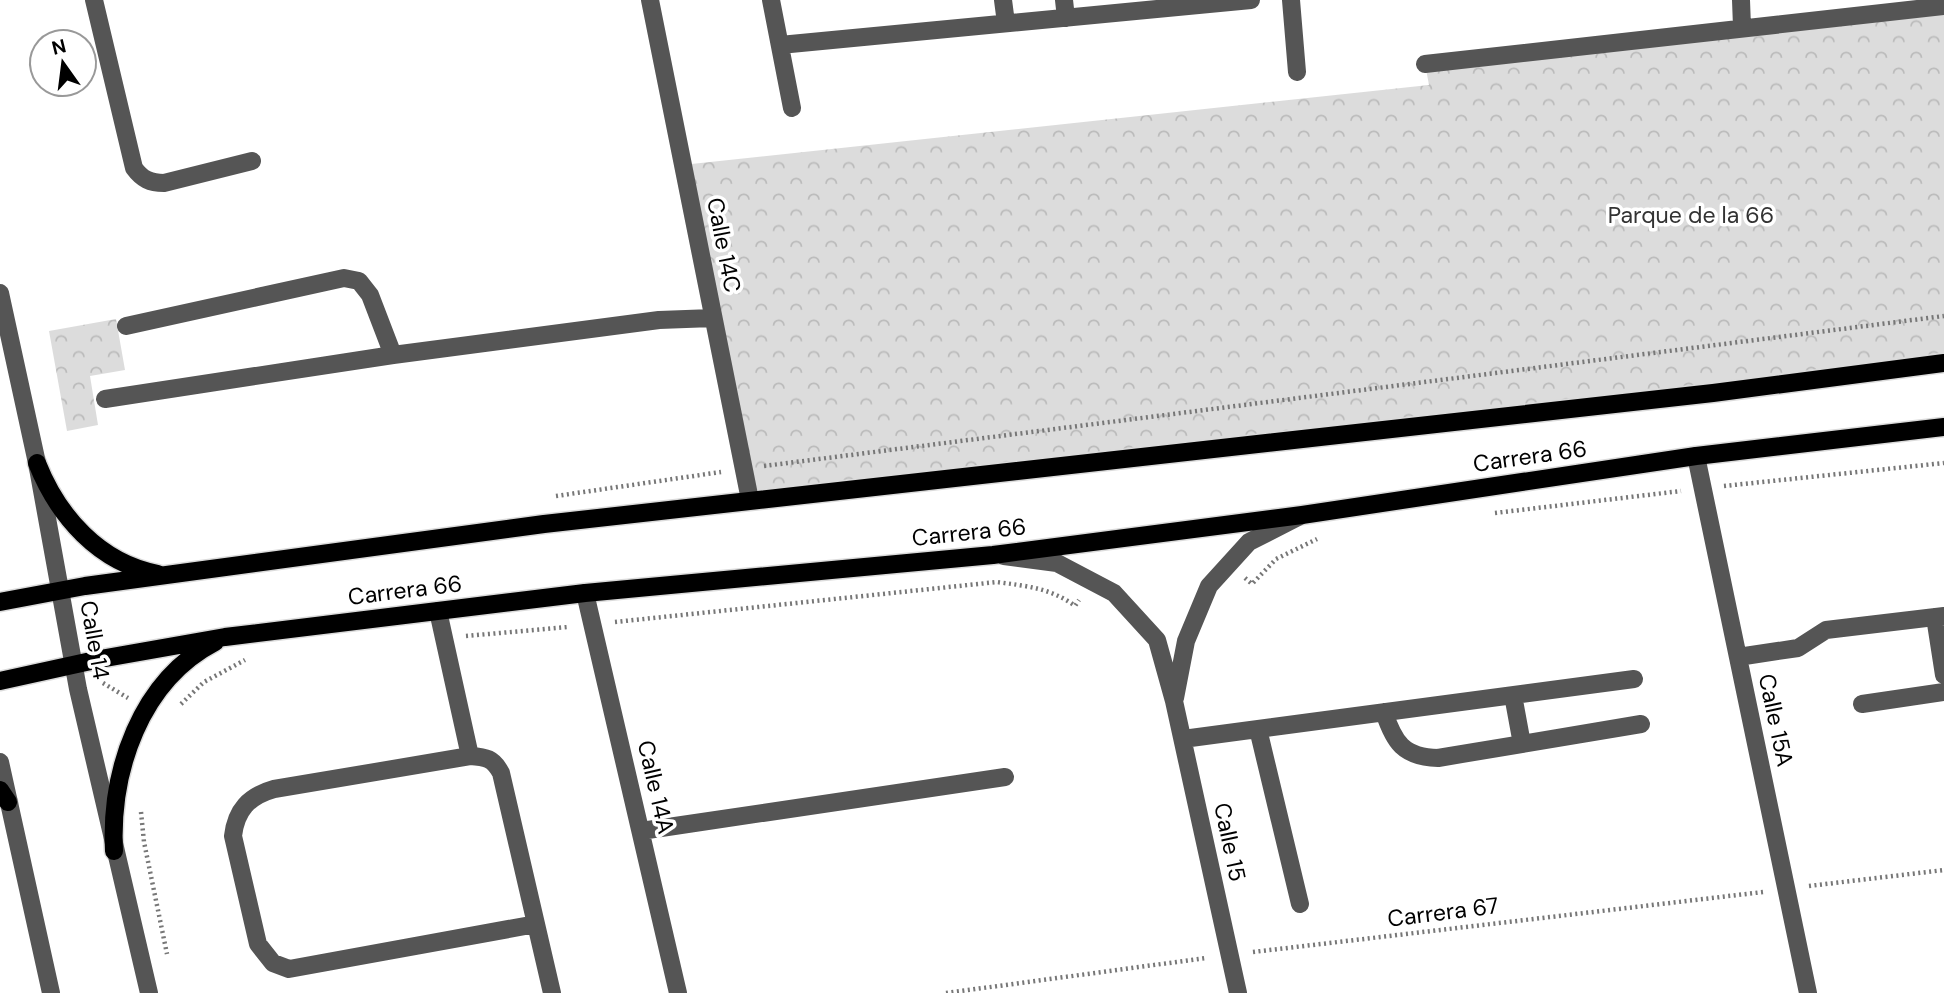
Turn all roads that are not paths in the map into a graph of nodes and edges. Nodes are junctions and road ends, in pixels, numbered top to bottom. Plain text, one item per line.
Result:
1 (94, 0) edge
2 (650, 0) edge
3 (771, 0) edge
4 (1003, 0) edge
5 (1251, 0) edge
6 (1291, 0) edge
7 (1741, 0) edge
8 (1944, 6) edge
9 (1065, 9) edge
10 (1006, 23) junction
11 (1742, 27) junction
12 (780, 44) junction
13 (1425, 64) dead end
14 (1297, 72) dead end
15 (792, 108) dead end
16 (253, 161) dead end
17 (0, 293) edge
18 (713, 318) junction
19 (126, 326) dead end
20 (393, 355) junction
21 (1944, 363) edge
22 (106, 399) dead end
23 (1944, 427) edge
24 (1696, 456) junction
25 (37, 463) junction
26 (750, 500) junction
27 (1302, 515) junction
28 (993, 555) junction
29 (172, 575) junction
30 (61, 590) junction
31 (585, 593) junction
32 (0, 602) edge
33 (438, 611) junction
34 (1939, 616) edge
35 (225, 637) junction
36 (1738, 657) junction
37 (73, 665) junction
38 (1944, 675) edge
39 (1634, 679) dead end
40 (0, 681) edge
41 (1944, 692) edge
42 (1513, 695) junction
43 (1174, 701) junction
44 (1862, 704) dead end
45 (1384, 712) junction
46 (1641, 724) dead end
47 (1258, 729) junction
48 (1183, 739) junction
49 (1522, 744) junction
50 (470, 756) junction
51 (0, 762) edge
52 (1005, 777) dead end
53 (4, 796) edge
54 (641, 831) junction
55 (114, 851) junction
56 (1300, 904) dead end
57 (536, 924) junction
58 (51, 993) edge
59 (149, 993) edge
60 (552, 993) edge
61 (678, 993) edge
62 (1238, 993) edge
63 (1808, 993) edge

1 - 16 street
2 - 18 street, Calle 14C
3 - 12 street
4 - 10 street
5 - 9 street
6 - 14 street
7 - 11 street
8 - 11 street
9 - 10 street
10 - 12 street
11 - 13 street
12 - 15 street
17 - 25 street, Calle 14
18 - 20 street
18 - 26 street, Calle 14C
19 - 20 street
20 - 22 street
21 - 26 main road, Carrera 66
23 - 24 main road, Carrera 66
24 - 27 main road, Carrera 66
24 - 36 street, Calle 15A
25 - 29 main road
25 - 30 street, Calle 14
26 - 29 main road, Carrera 66
27 - 28 main road, Carrera 66
27 - 43 street, Calle 15
28 - 31 main road, Carrera 66
28 - 43 street, Calle 15
29 - 30 main road, Carrera 66
30 - 32 main road, Carrera 66
30 - 37 street, Calle 14
31 - 33 main road, Carrera 66
31 - 54 street, Calle 14A
33 - 35 main road, Carrera 66
33 - 50 street
34 - 36 street
34 - 38 street
35 - 37 main road, Carrera 66
35 - 55 main road
36 - 63 street, Calle 15A
37 - 40 main road, Carrera 66
37 - 55 street, Calle 14
39 - 42 street
41 - 44 street
42 - 45 street
42 - 49 street
43 - 48 street, Calle 15
45 - 47 street
45 - 49 street
46 - 49 street
47 - 48 street
47 - 56 street
48 - 62 street, Calle 15
50 - 57 street
50 - 57 street
51 - 53 street
52 - 54 street
53 - 58 street
54 - 61 street, Calle 14A
55 - 59 street, Calle 14
57 - 60 street

